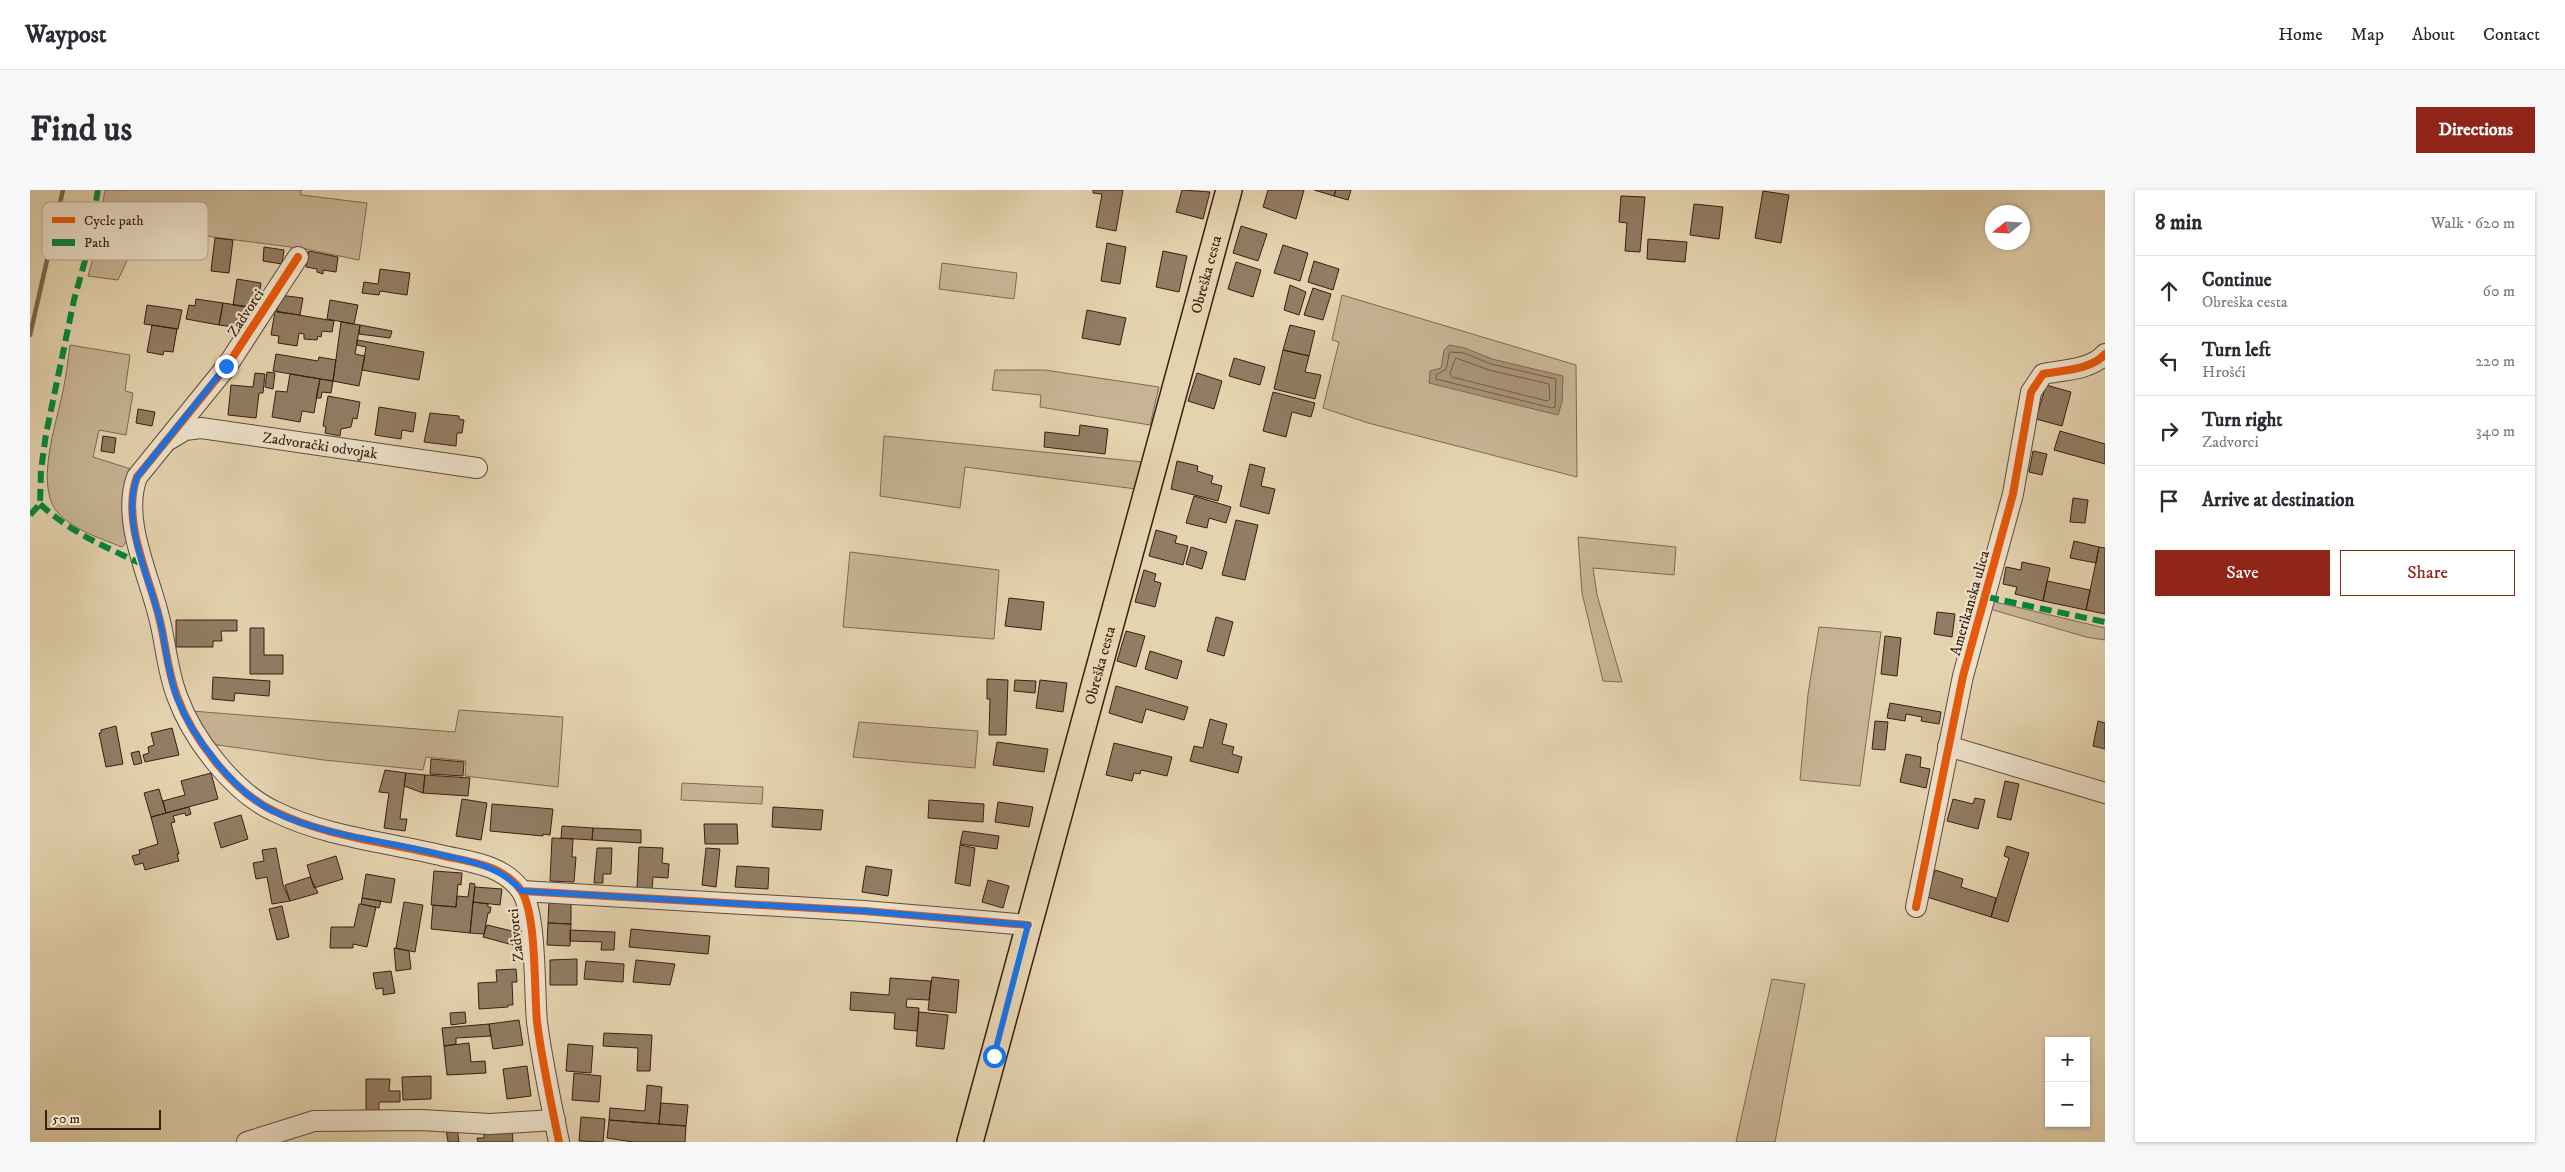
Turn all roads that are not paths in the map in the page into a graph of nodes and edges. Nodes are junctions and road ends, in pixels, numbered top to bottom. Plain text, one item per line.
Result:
1 (1229, 190) edge
2 (298, 256) dead end
3 (2105, 354) edge
4 (167, 441) junction
5 (477, 468) dead end
6 (1948, 746) junction
7 (2105, 793) edge
8 (522, 891) junction
9 (1916, 907) dead end
10 (1028, 925) junction
11 (554, 1120) junction
12 (247, 1142) edge
13 (559, 1142) edge
14 (970, 1142) edge

1 - 10 main road, Obreška cesta
2 - 4 street, Zadvorci
3 - 6 street, Amerikanska ulica
4 - 5 street, Zadvorački odvojak
4 - 8 street, Zadvorci
6 - 7 street
6 - 9 street, Amerikanska ulica
8 - 10 street
8 - 11 street, Zadvorci
10 - 14 main road, Obreška cesta
11 - 12 street
11 - 13 street, Zadvorci

